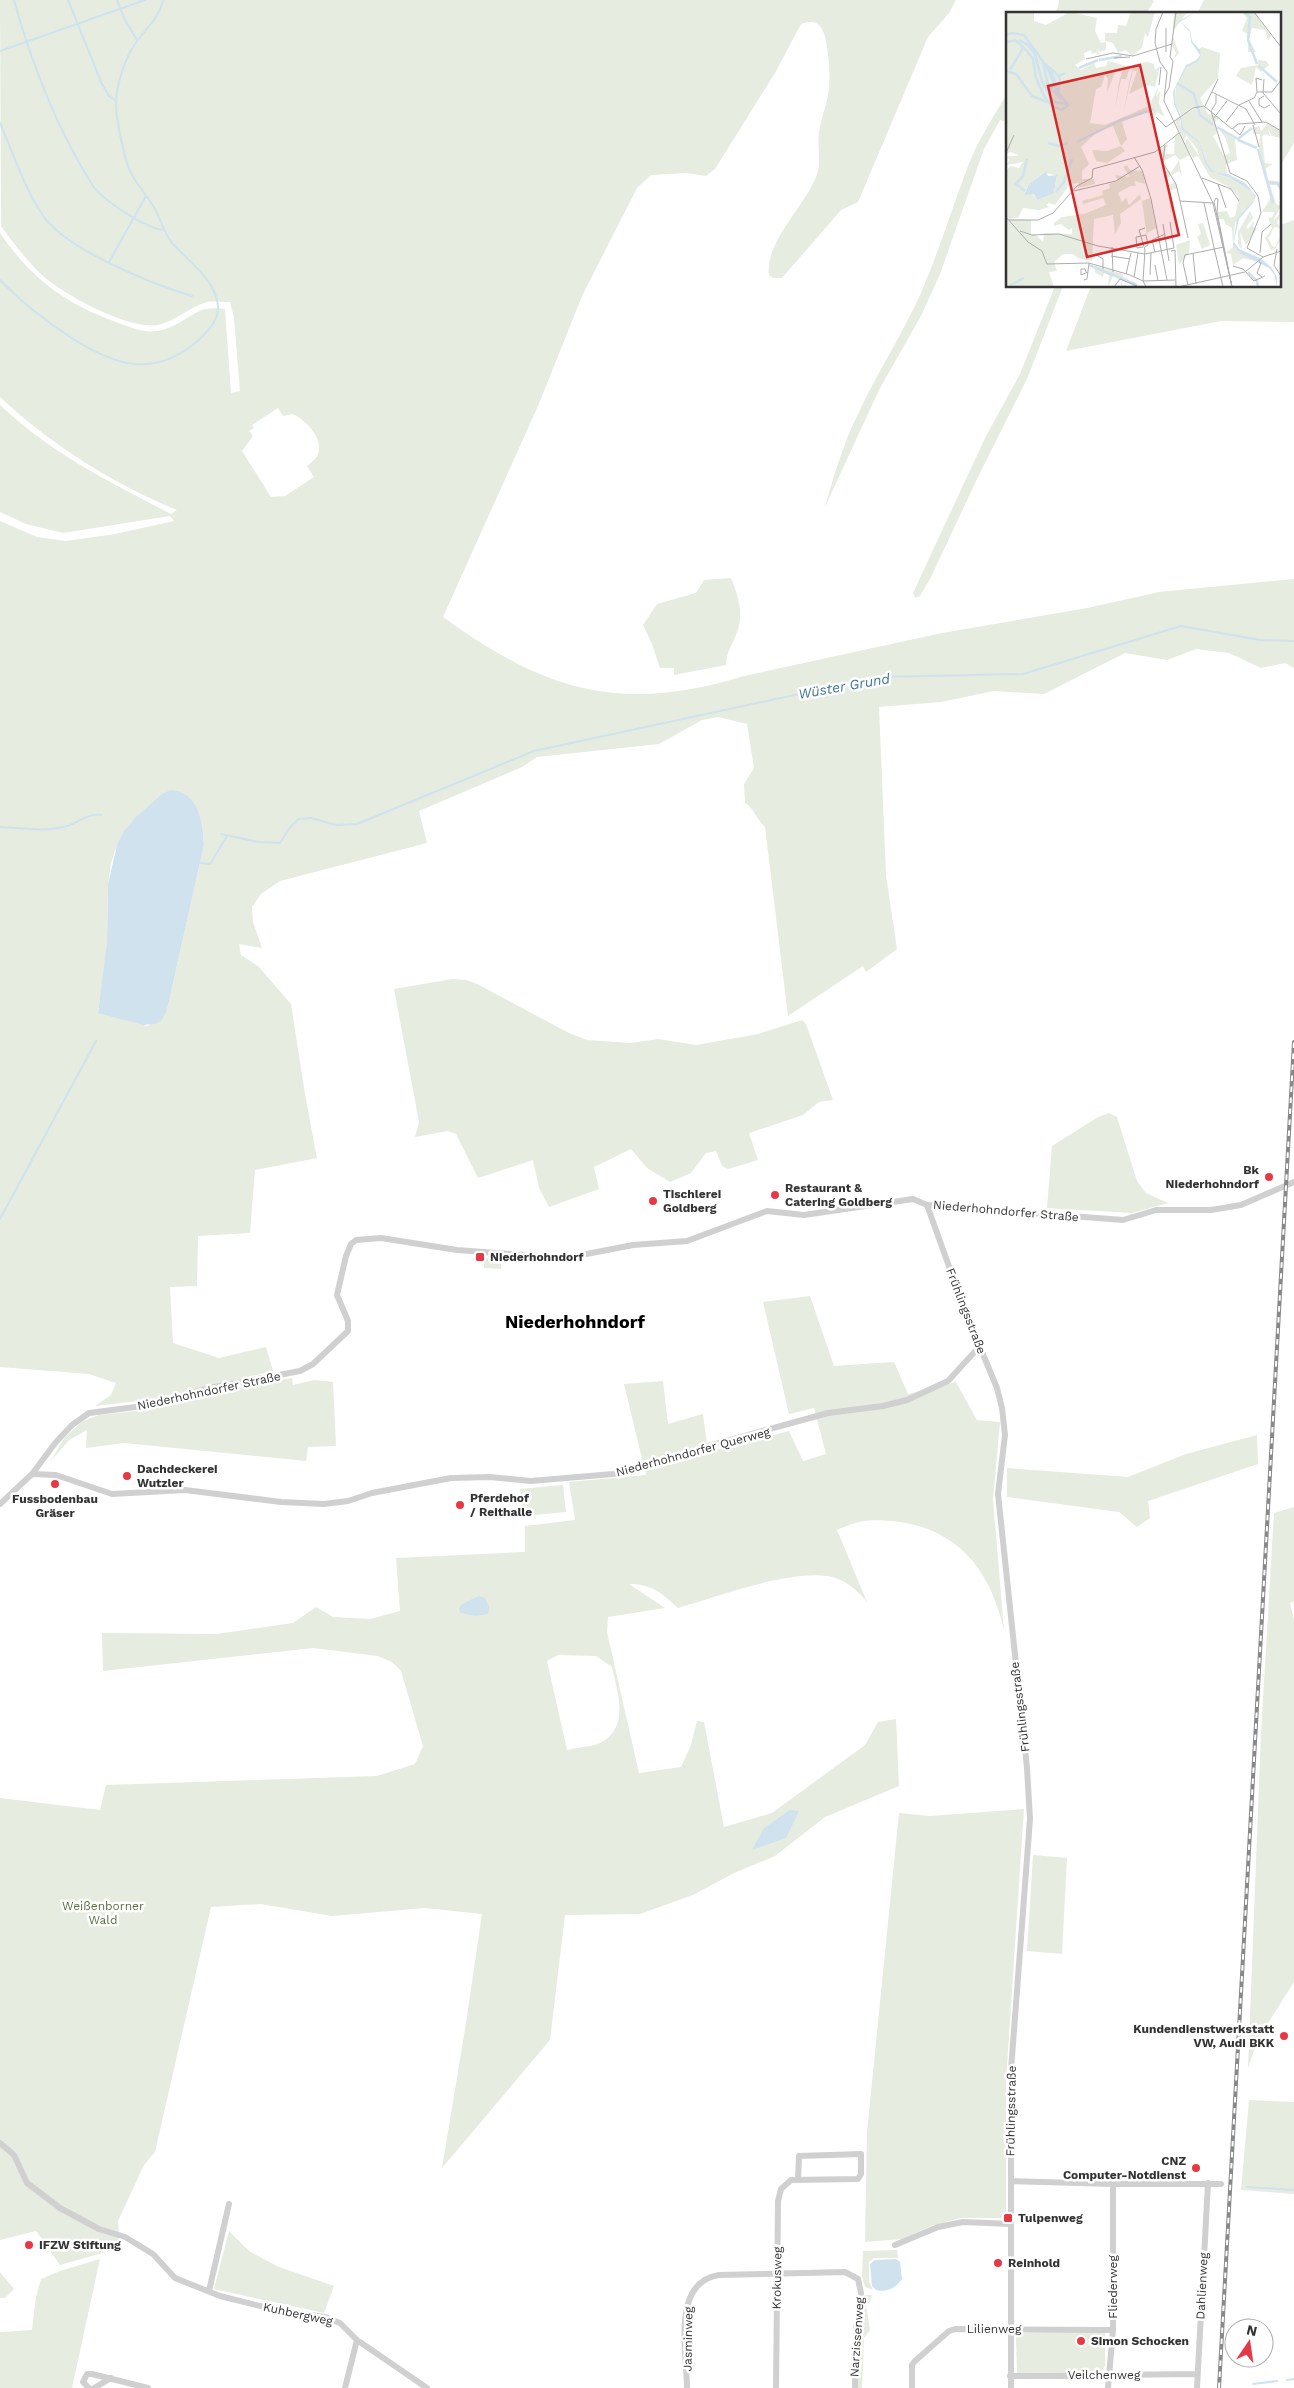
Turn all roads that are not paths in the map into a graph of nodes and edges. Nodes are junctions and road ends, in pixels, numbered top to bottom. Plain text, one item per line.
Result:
1 (1294, 1182) edge
2 (927, 1205) junction
3 (979, 1347) junction
4 (32, 1474) junction
5 (0, 1504) edge
6 (0, 2143) edge
7 (798, 2180) junction
8 (1011, 2181) junction
9 (1208, 2183) junction
10 (1114, 2184) junction
11 (1221, 2184) dead end
12 (229, 2204) dead end
13 (1011, 2224) junction
14 (895, 2245) dead end
15 (777, 2274) junction
16 (209, 2291) junction
17 (1011, 2329) junction
18 (1113, 2330) junction
19 (357, 2340) junction
20 (1108, 2374) junction
21 (1198, 2374) junction
22 (1010, 2376) junction
23 (111, 2378) junction
24 (89, 2388) edge
25 (94, 2388) edge
26 (148, 2388) edge
27 (345, 2388) edge
28 (427, 2388) edge
29 (687, 2388) edge
30 (776, 2388) edge
31 (855, 2388) edge
32 (912, 2388) edge
33 (1011, 2388) edge
34 (1108, 2388) edge
35 (1197, 2388) edge

1 - 2 street, Niederhohndorfer Straße
2 - 3 street, Frühlingsstraße
2 - 4 street, Niederhohndorfer Straße
3 - 4 street, Niederhohndorfer Querweg
3 - 8 street, Frühlingsstraße
4 - 5 street, Niederhohndorfer Straße
6 - 16 street, Kuhbergweg
7 - 7 street
7 - 15 street, Krokusweg
8 - 10 street
8 - 13 street, Frühlingsstraße
9 - 10 street
9 - 11 street
9 - 21 street, Dahlienweg
10 - 18 street, Fliederweg
12 - 16 street
13 - 14 street
13 - 17 street, Frühlingsstraße
15 - 29 street, Jasminweg
15 - 30 street, Krokusweg
15 - 31 street, Narzissenweg
16 - 19 street, Kuhbergweg
17 - 18 street, Lilienweg
17 - 22 street, Frühlingsstraße
17 - 32 street, Lilienweg
18 - 20 street, Fliederweg
19 - 27 street
19 - 28 street, Kuhbergweg
20 - 21 street, Veilchenweg
20 - 22 street, Veilchenweg
20 - 34 street, Fliederweg
21 - 35 street, Dahlienweg
22 - 33 street, Frühlingsstraße
23 - 24 street
23 - 25 street
23 - 26 street

